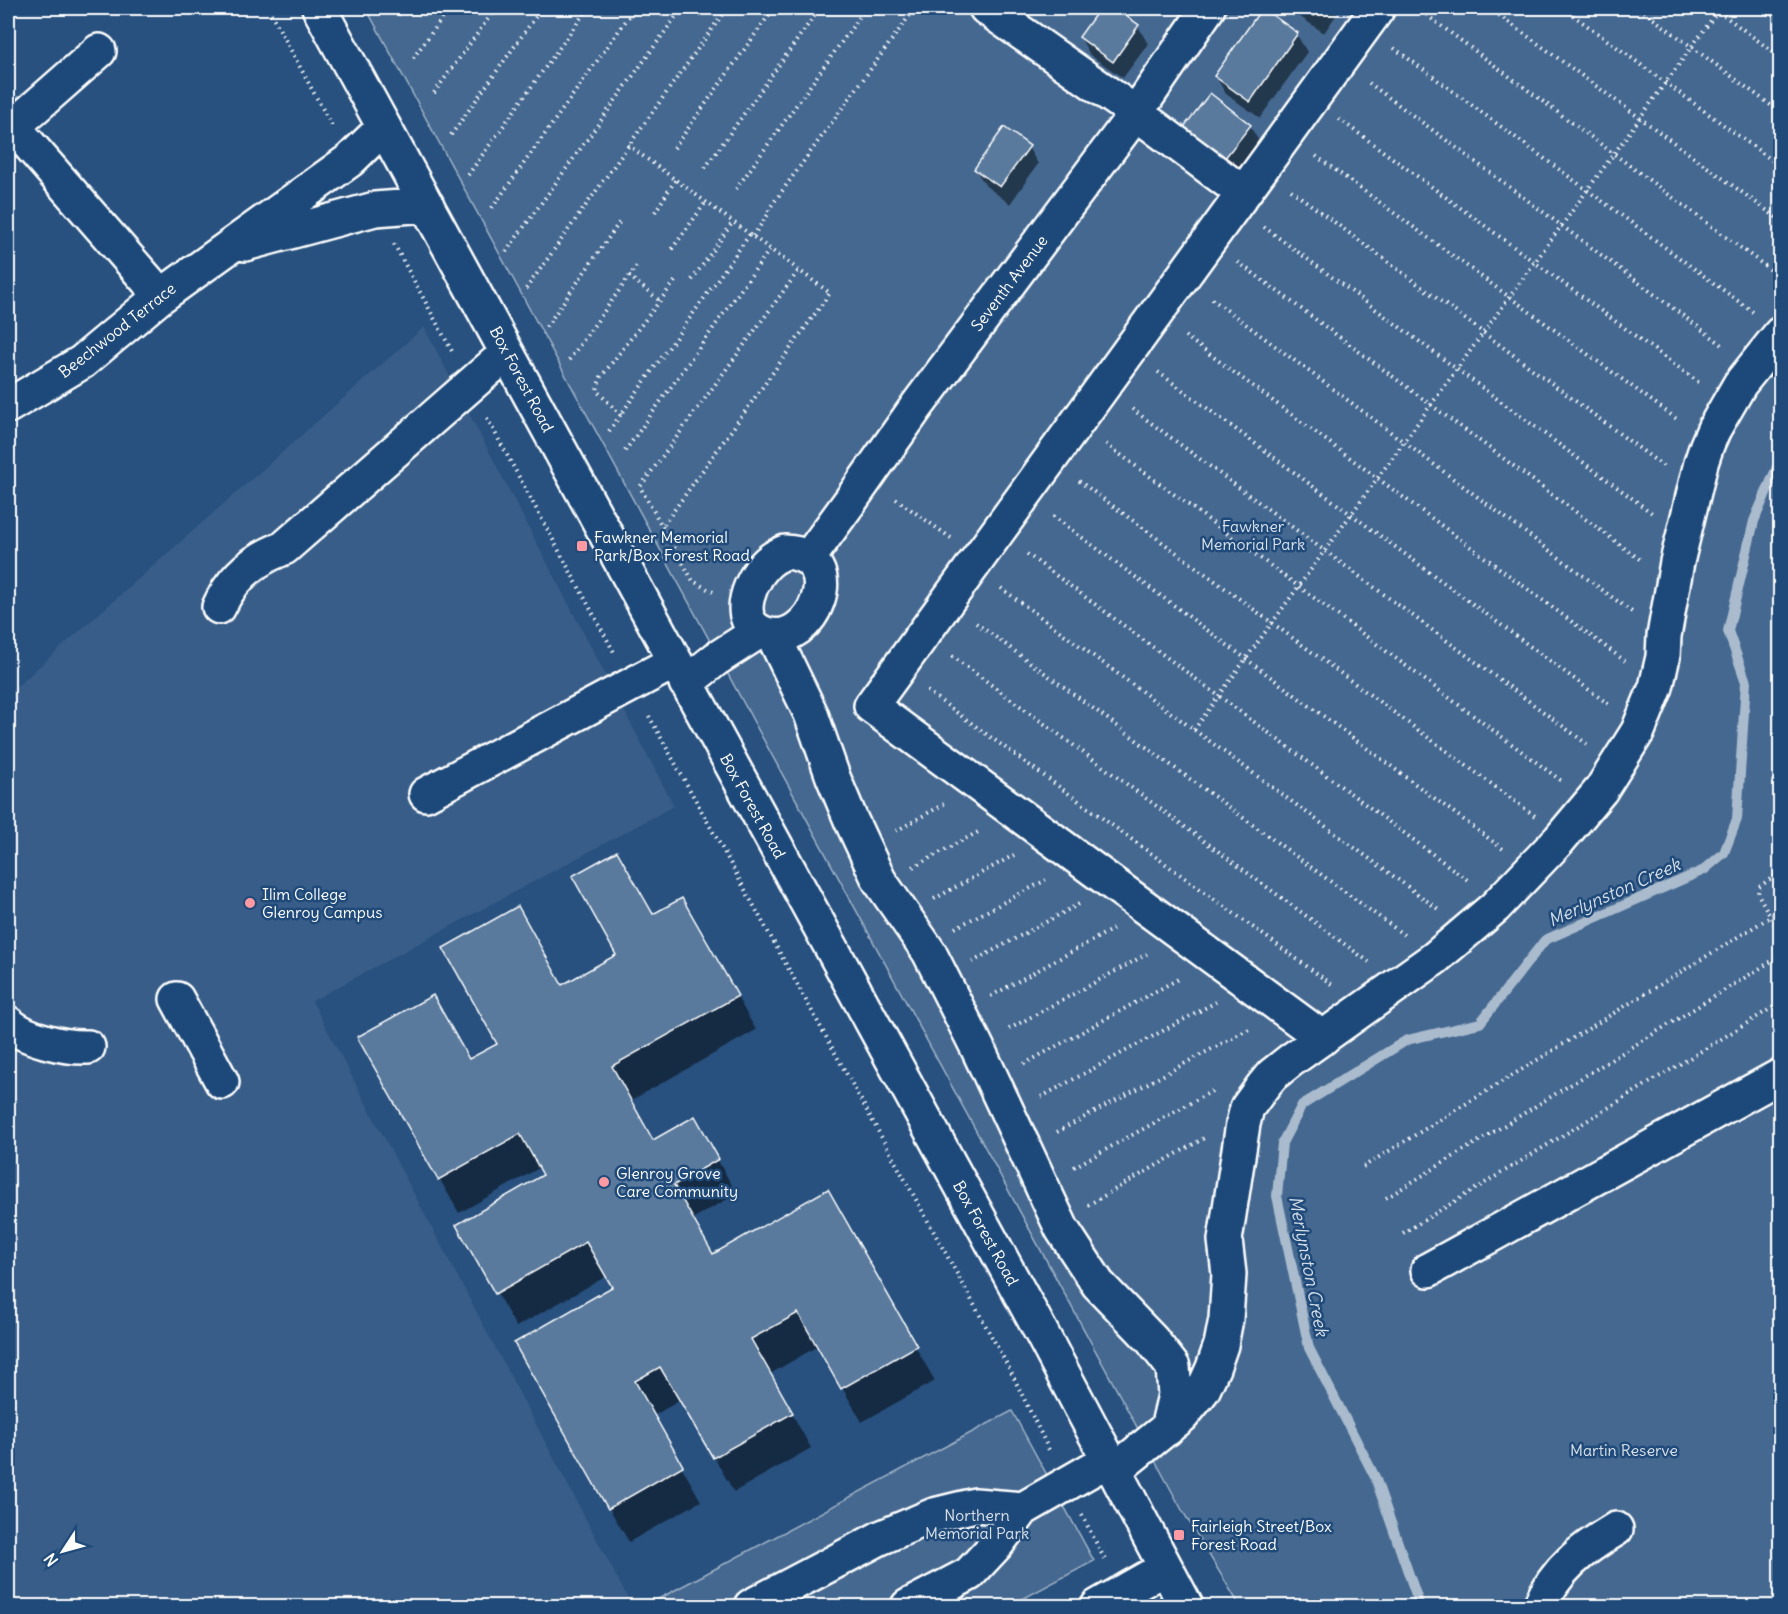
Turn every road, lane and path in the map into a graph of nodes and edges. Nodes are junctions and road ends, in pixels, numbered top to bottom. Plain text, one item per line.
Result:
1 (267, 8) edge
2 (319, 8) edge
3 (403, 8) edge
4 (450, 8) edge
5 (495, 8) edge
6 (542, 8) edge
7 (588, 8) edge
8 (636, 8) edge
9 (682, 8) edge
10 (727, 8) edge
11 (774, 8) edge
12 (820, 8) edge
13 (866, 8) edge
14 (915, 8) edge
15 (986, 8) edge
16 (1208, 8) edge
17 (1417, 8) edge
18 (1489, 8) edge
19 (1563, 8) edge
20 (1639, 8) edge
21 (1717, 8) edge
22 (398, 15) dead end
23 (1371, 17) edge
24 (1692, 46) junction
25 (99, 51) dead end
26 (1780, 57) edge
27 (413, 58) dead end
28 (1339, 61) junction
29 (1665, 82) junction
30 (434, 93) dead end
31 (1312, 99) junction
32 (1780, 112) edge
33 (1136, 113) junction
34 (1640, 118) junction
35 (384, 127) junction
36 (10, 128) edge
37 (1286, 134) junction
38 (451, 135) dead end
39 (628, 145) junction
40 (674, 147) dead end
41 (1614, 153) junction
42 (350, 160) junction
43 (1780, 166) edge
44 (705, 168) dead end
45 (468, 175) dead end
46 (676, 179) junction
47 (736, 189) dead end
48 (1246, 189) junction
49 (1587, 190) junction
50 (706, 202) junction
51 (428, 205) junction
52 (492, 208) dead end
53 (375, 209) junction
54 (655, 212) dead end
55 (621, 220) dead end
56 (1780, 220) edge
57 (734, 222) junction
58 (1561, 225) junction
59 (752, 235) junction
60 (1209, 240) junction
61 (672, 249) dead end
62 (770, 249) junction
63 (225, 250) junction
64 (506, 252) dead end
65 (1534, 262) junction
66 (639, 263) dead end
67 (799, 270) junction
68 (629, 276) junction
69 (1182, 277) junction
70 (1780, 277) edge
71 (676, 280) dead end
72 (692, 280) dead end
73 (526, 289) dead end
74 (161, 296) junction
75 (1509, 297) junction
76 (660, 301) junction
77 (1155, 314) junction
78 (546, 327) dead end
79 (1771, 327) edge
80 (1483, 333) junction
81 (1128, 351) junction
82 (507, 353) junction
83 (570, 360) dead end
84 (1753, 367) junction
85 (1457, 369) junction
86 (470, 385) junction
87 (1102, 387) junction
88 (1431, 405) junction
89 (1729, 405) junction
90 (8, 406) edge
91 (621, 415) junction
92 (1077, 422) junction
93 (609, 431) dead end
94 (1404, 442) junction
95 (1708, 442) junction
96 (625, 451) dead end
97 (1050, 459) junction
98 (867, 478) junction
99 (1377, 478) junction
100 (1695, 489) junction
101 (1024, 494) junction
102 (1351, 514) junction
103 (662, 527) junction
104 (997, 532) junction
105 (1683, 536) junction
106 (284, 548) dead end
107 (1324, 550) junction
108 (808, 558) junction
109 (975, 562) junction
110 (1674, 585) junction
111 (1299, 586) junction
112 (946, 602) junction
113 (1272, 623) junction
114 (759, 626) junction
115 (922, 634) junction
116 (1664, 636) junction
117 (1245, 659) junction
118 (897, 669) junction
119 (680, 672) junction
120 (632, 684) junction
121 (1656, 684) junction
122 (1219, 696) junction
123 (1640, 727) junction
124 (1194, 730) junction
125 (1615, 765) junction
126 (979, 785) junction
127 (426, 794) dead end
128 (1590, 802) junction
129 (1015, 812) junction
130 (1049, 836) junction
131 (1562, 836) junction
132 (864, 848) junction
133 (1082, 861) junction
134 (1531, 870) junction
135 (1780, 872) edge
136 (882, 884) junction
137 (1114, 885) junction
138 (1499, 903) junction
139 (1147, 909) junction
140 (1780, 911) edge
141 (904, 915) junction
142 (1771, 916) junction
143 (1467, 930) junction
144 (1182, 934) junction
145 (1780, 934) edge
146 (924, 944) junction
147 (1780, 956) edge
148 (1435, 958) junction
149 (1215, 959) junction
150 (943, 978) junction
151 (1398, 983) junction
152 (1249, 984) junction
153 (177, 999) dead end
154 (1780, 1003) edge
155 (1363, 1008) junction
156 (1284, 1010) junction
157 (960, 1013) junction
158 (8, 1023) edge
159 (1323, 1038) junction
160 (88, 1047) dead end
161 (977, 1047) junction
162 (1780, 1076) edge
163 (222, 1082) dead end
164 (993, 1082) junction
165 (1214, 1090) dead end
166 (1008, 1115) junction
167 (1246, 1115) junction
168 (1024, 1148) junction
169 (1363, 1167) dead end
170 (1041, 1184) junction
171 (1386, 1198) dead end
172 (1058, 1221) junction
173 (1403, 1233) dead end
174 (1428, 1270) dead end
175 (1167, 1429) junction
176 (1111, 1465) junction
177 (1065, 1485) junction
178 (1023, 1509) junction
179 (1616, 1529) dead end
180 (1166, 1568) junction
181 (1111, 1600) edge
182 (772, 1602) edge
183 (908, 1606) edge
184 (1186, 1606) edge
185 (1540, 1606) edge

1 - 42 path
2 - 35 street, Box Forest Road
3 - 22 path
4 - 27 path
5 - 30 path
6 - 38 path
7 - 45 path
8 - 52 path
9 - 64 path
10 - 39 path
11 - 40 path
12 - 44 path
13 - 47 path
14 - 59 path
15 - 33 street
16 - 33 street, Seventh Avenue
17 - 41 path
18 - 34 path
19 - 29 path
20 - 24 path
21 - 24 path
21 - 26 path
23 - 28 street
23 - 49 path
24 - 29 path
24 - 32 path
25 - 36 street
28 - 31 street
28 - 58 path
29 - 34 path
29 - 43 path
31 - 37 street
31 - 65 path
33 - 48 street
33 - 98 street, Seventh Avenue
34 - 41 path
34 - 56 path
35 - 42 street, Beechwood Terrace
35 - 51 street, Box Forest Road
36 - 74 street
37 - 48 street
37 - 75 path
39 - 46 path
39 - 73 path
41 - 49 path
41 - 70 path
42 - 63 street, Beechwood Terrace
46 - 50 path
46 - 54 path
48 - 60 street
48 - 80 path
48 - 85 path
49 - 58 path
49 - 79 path
50 - 57 path
50 - 61 path
51 - 53 street, Beechwood Terrace
51 - 82 street, Box Forest Road
53 - 63 street, Beechwood Terrace
53 - 86 path
55 - 78 path
57 - 59 path
57 - 72 path
58 - 65 path
58 - 84 path
59 - 62 path
59 - 91 path
60 - 69 street
60 - 88 path
62 - 67 path
62 - 96 path
63 - 74 street, Beechwood Terrace
65 - 75 path
65 - 89 path
66 - 68 path
67 - 103 path
67 - 103 path
68 - 76 path
68 - 83 path
69 - 77 street
69 - 94 path
71 - 76 path
74 - 90 street, Beechwood Terrace
75 - 80 path
75 - 95 path
76 - 91 path
77 - 81 street
77 - 99 path
79 - 84 street
80 - 85 path
80 - 100 path
81 - 87 street
81 - 102 path
82 - 86 street
82 - 119 street, Box Forest Road
84 - 89 street
85 - 88 path
85 - 105 path
86 - 106 street
86 - 120 path
87 - 92 street
87 - 107 path
88 - 94 path
88 - 110 path
89 - 95 street
91 - 93 path
92 - 97 street
92 - 111 path
94 - 99 path
94 - 116 path
95 - 100 street
97 - 101 street
97 - 113 path
98 - 108 street, Seventh Avenue
98 - 109 path
99 - 102 path
99 - 121 path
100 - 105 street
101 - 104 street
101 - 117 path
102 - 107 path
102 - 123 path
103 - 114 path
104 - 109 street
104 - 122 path
105 - 110 street
107 - 111 path
107 - 125 path
108 - 114 street
108 - 114 street
109 - 112 street
109 - 124 path
110 - 116 street
111 - 113 path
111 - 128 path
112 - 115 street
112 - 148 path
113 - 117 path
113 - 131 path
114 - 119 street
114 - 132 street
115 - 118 street
115 - 151 path
116 - 121 street
117 - 122 path
117 - 134 path
118 - 126 street
118 - 155 path
119 - 120 street
119 - 176 street, Box Forest Road
120 - 127 street
120 - 177 path
121 - 123 street
122 - 124 path
122 - 138 path
123 - 125 street
124 - 143 path
125 - 128 street
126 - 129 street
126 - 132 path
128 - 131 street
129 - 130 street
129 - 136 path
130 - 133 street
130 - 141 path
131 - 134 street
132 - 136 street
133 - 137 street
133 - 146 path
134 - 138 street
135 - 142 path
136 - 141 street
137 - 139 street
137 - 150 path
138 - 143 street
139 - 144 street
139 - 157 path
140 - 142 path
141 - 146 street
142 - 145 path
142 - 169 path
143 - 148 street
144 - 149 street
144 - 161 path
146 - 150 street
147 - 171 path
148 - 151 street
149 - 152 street
149 - 164 path
150 - 157 street
151 - 155 street
152 - 156 street
152 - 166 path
153 - 163 street
154 - 173 path
155 - 159 street
156 - 159 street
156 - 168 path
157 - 161 street
158 - 160 street
159 - 167 street
161 - 164 street
162 - 174 street
164 - 166 street
165 - 170 path
166 - 168 street
167 - 172 path
167 - 175 street
168 - 170 street
170 - 172 street
172 - 175 street
175 - 176 street
176 - 177 street
176 - 180 street, Box Forest Road
177 - 178 street
177 - 181 path
178 - 182 street
178 - 183 street
179 - 185 street
180 - 181 street
180 - 184 street, Box Forest Road

